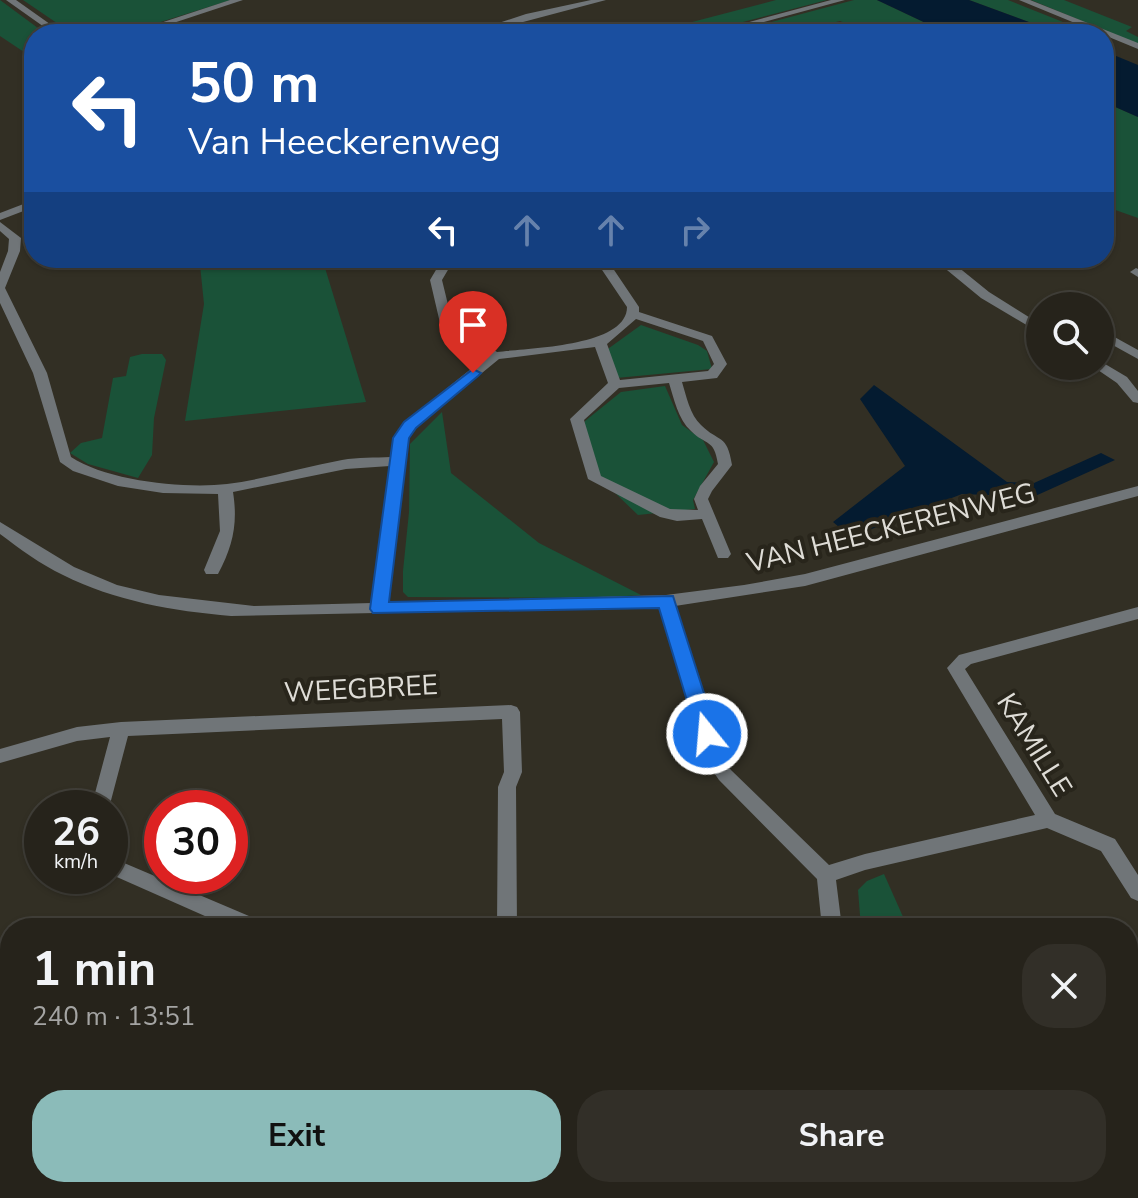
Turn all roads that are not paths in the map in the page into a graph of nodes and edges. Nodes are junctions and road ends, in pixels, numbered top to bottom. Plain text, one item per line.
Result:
1 (10, 0) edge
2 (239, 0) edge
3 (602, 0) edge
4 (841, 0) edge
5 (1023, 0) edge
6 (45, 24) edge
7 (163, 24) edge
8 (503, 24) edge
9 (748, 24) edge
10 (1083, 24) edge
11 (1114, 36) edge
12 (1138, 46) edge
13 (24, 207) edge
14 (0, 217) edge
15 (0, 225) edge
16 (443, 268) edge
17 (607, 268) edge
18 (952, 268) edge
19 (0, 288) edge
20 (633, 314) junction
21 (1026, 320) edge
22 (0, 326) edge
23 (16, 326) junction
24 (1114, 341) edge
25 (600, 343) junction
26 (1138, 355) edge
27 (495, 356) junction
28 (1114, 363) edge
29 (1114, 375) edge
30 (674, 379) junction
31 (615, 384) junction
32 (1138, 399) edge
33 (399, 461) junction
34 (225, 489) junction
35 (1138, 491) edge
36 (706, 514) junction
37 (0, 527) edge
38 (723, 554) dead end
39 (212, 570) dead end
40 (666, 601) junction
41 (379, 609) junction
42 (1138, 613) edge
43 (121, 729) junction
44 (0, 756) edge
45 (105, 790) edge
46 (1048, 820) junction
47 (128, 873) edge
48 (826, 875) junction
49 (1138, 892) edge
50 (231, 918) edge
51 (507, 918) edge
52 (831, 918) edge

1 - 6 street
2 - 7 street
3 - 8 street
4 - 9 street
5 - 10 street
11 - 12 street
13 - 14 street
15 - 19 street
16 - 27 street
17 - 20 street
18 - 21 street
19 - 23 street
20 - 25 street
20 - 30 street
22 - 23 street
23 - 34 street
24 - 26 street
25 - 27 street
25 - 31 street
26 - 28 street
27 - 33 street
29 - 32 street
30 - 31 street
30 - 36 street
31 - 36 street
33 - 34 street
33 - 41 street
34 - 39 street
35 - 40 street, VAN HEECKERENWEG
36 - 38 street
37 - 41 street, VAN HEECKERENWEG
40 - 41 street, VAN HEECKERENWEG
40 - 48 street
42 - 46 street, KAMILLE
43 - 44 street, WEEGBREE
43 - 45 street
43 - 51 street, WEEGBREE
46 - 48 street, KAMILLE
46 - 49 street
47 - 50 street
48 - 52 street

